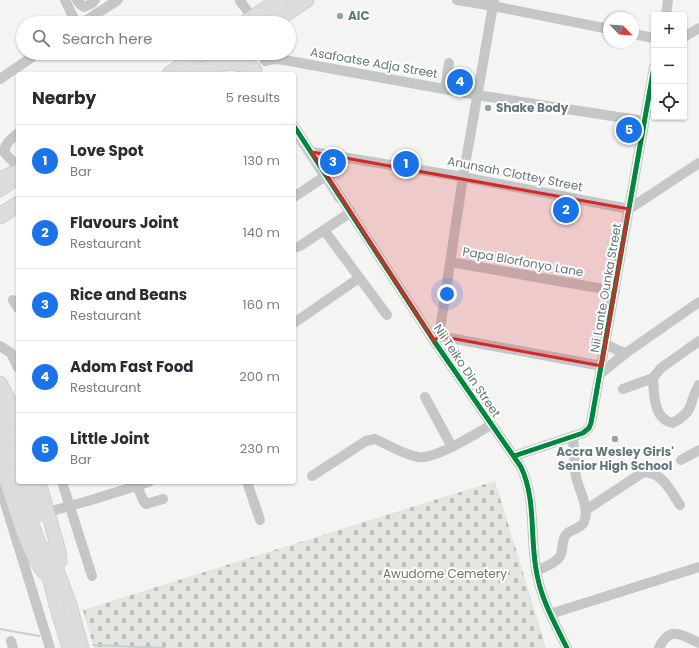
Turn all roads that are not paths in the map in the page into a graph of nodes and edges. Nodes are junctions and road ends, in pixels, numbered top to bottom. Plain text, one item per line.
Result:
1 (64, 0) edge
2 (77, 0) edge
3 (118, 0) edge
4 (288, 0) edge
5 (306, 0) edge
6 (458, 0) edge
7 (668, 0) edge
8 (240, 1) edge
9 (93, 2) edge
10 (274, 2) edge
11 (494, 3) edge
12 (666, 12) edge
13 (98, 13) junction
14 (72, 16) edge
15 (93, 16) edge
16 (249, 16) edge
17 (258, 16) edge
18 (261, 16) edge
19 (282, 16) edge
20 (603, 28) edge
21 (699, 28) edge
22 (639, 35) edge
23 (687, 35) edge
24 (651, 37) edge
25 (28, 60) edge
26 (191, 60) edge
27 (214, 60) edge
28 (249, 60) edge
29 (272, 60) edge
30 (284, 60) edge
31 (449, 63) dead end
32 (259, 69) edge
33 (173, 72) edge
34 (198, 72) edge
35 (199, 72) edge
36 (0, 79) edge
37 (651, 84) edge
38 (445, 89) junction
39 (477, 95) junction
40 (644, 121) junction
41 (296, 129) edge
42 (16, 135) edge
43 (312, 152) junction
44 (699, 163) edge
45 (16, 166) edge
46 (16, 168) edge
47 (327, 175) junction
48 (463, 177) junction
49 (16, 178) edge
50 (0, 180) edge
51 (0, 190) edge
52 (296, 196) edge
53 (16, 197) edge
54 (16, 205) edge
55 (0, 208) edge
56 (629, 209) junction
57 (351, 212) junction
58 (0, 216) edge
59 (324, 230) junction
60 (296, 247) edge
61 (450, 262) junction
62 (359, 278) junction
63 (615, 291) junction
64 (699, 302) edge
65 (387, 315) dead end
66 (296, 322) edge
67 (437, 338) junction
68 (699, 341) edge
69 (606, 344) junction
70 (0, 346) edge
71 (626, 352) junction
72 (16, 364) edge
73 (602, 370) junction
74 (653, 378) junction
75 (0, 383) edge
76 (699, 385) edge
77 (623, 389) dead end
78 (425, 397) dead end
79 (0, 407) edge
80 (16, 419) edge
81 (491, 425) junction
82 (0, 433) edge
83 (573, 436) junction
84 (452, 447) junction
85 (699, 450) edge
86 (16, 451) edge
87 (514, 456) junction
88 (681, 460) dead end
89 (0, 461) edge
90 (16, 475) edge
91 (312, 476) dead end
92 (20, 484) edge
93 (28, 484) edge
94 (39, 484) edge
95 (63, 484) edge
96 (143, 484) edge
97 (248, 484) edge
98 (0, 486) edge
99 (137, 486) junction
100 (163, 499) dead end
101 (69, 506) junction
102 (680, 506) dead end
103 (586, 510) junction
104 (48, 512) junction
105 (260, 520) dead end
106 (47, 555) junction
107 (699, 567) edge
108 (536, 571) junction
109 (53, 574) junction
110 (92, 576) dead end
111 (550, 614) junction
112 (70, 628) junction
113 (699, 643) edge
114 (50, 648) edge
115 (69, 648) edge
116 (82, 648) edge
117 (567, 648) edge
118 (659, 648) edge

1 - 14 street
2 - 9 street
3 - 13 street
4 - 18 highway
5 - 19 highway
6 - 11 street
7 - 12 street
8 - 16 street
9 - 13 street
10 - 17 highway
11 - 20 street
11 - 39 street
13 - 15 street
21 - 23 street
22 - 24 street
25 - 36 street
26 - 33 highway
27 - 34 highway
28 - 32 street
29 - 32 street, Asafoatse Adja Street
30 - 38 street, Asafoatse Adja Street
31 - 38 street
32 - 35 highway
37 - 40 street, Nii Lante Ounka Street
38 - 39 street, Asafoatse Adja Street
39 - 40 street, Asafoatse Adja Street
39 - 48 street
40 - 56 street, Nii Lante Ounka Street
41 - 43 street, Nii Teiko Din Street
42 - 45 street
43 - 47 street, Nii Teiko Din Street
43 - 48 street, Anunsah Clottey Street
44 - 56 street
46 - 50 highway
47 - 52 street
47 - 57 street, Nii Teiko Din Street
48 - 56 street, Anunsah Clottey Street
48 - 61 street
49 - 51 main road
53 - 55 main road
54 - 58 highway
56 - 63 street, Nii Lante Ounka Street
57 - 59 street
57 - 67 street, Nii Teiko Din Street
59 - 60 street
59 - 62 street
61 - 63 street, Papa Blorfonyo Lane
61 - 67 street
62 - 65 street
62 - 66 street
63 - 69 street, Nii Lante Ounka Street
64 - 71 street
67 - 73 street
67 - 81 street, Nii Teiko Din Street
68 - 74 street
69 - 71 street
69 - 73 street, Nii Lante Ounka Street
70 - 72 street
71 - 73 street
73 - 83 street, Nii Lante Ounka Street
74 - 76 street
74 - 77 street
75 - 80 main road
78 - 84 street
79 - 86 main road
81 - 84 street
81 - 87 street, Nii Teiko Din Street
82 - 90 main road
83 - 87 street, Nii Lante Ounka Street
83 - 103 street
84 - 91 street
85 - 88 street
87 - 108 street, Nii Teiko Din Street
89 - 109 main road
92 - 106 main road
93 - 106 main road
94 - 104 main road
95 - 101 street
96 - 99 street
97 - 105 street
98 - 114 street
99 - 100 street
99 - 101 street
101 - 104 street
101 - 110 street
102 - 103 street
103 - 108 street
104 - 109 main road
106 - 109 main road
107 - 111 street
108 - 111 street, Nii Teiko Din Street
109 - 112 main road
111 - 117 street, Nii Teiko Din Street
112 - 115 main road
112 - 116 main road
113 - 118 street

